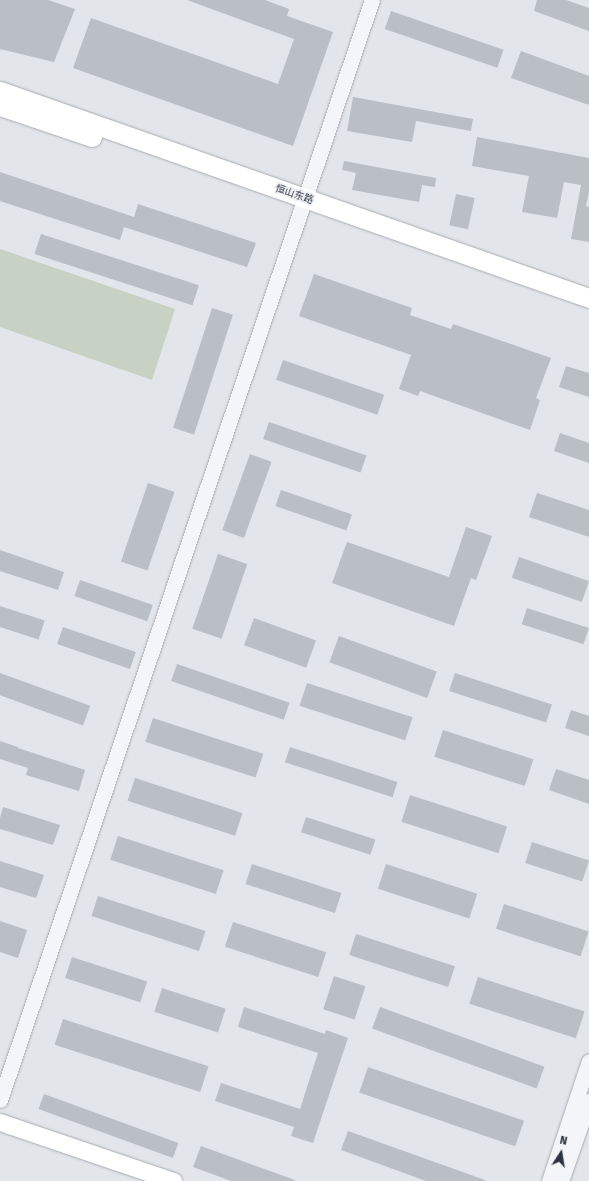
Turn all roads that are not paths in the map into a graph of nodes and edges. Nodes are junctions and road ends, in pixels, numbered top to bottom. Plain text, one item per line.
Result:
1 (372, 0) edge
2 (0, 91) edge
3 (0, 106) edge
4 (302, 203) junction
5 (589, 298) edge
6 (589, 306) edge
7 (589, 1061) edge
8 (0, 1100) edge
9 (589, 1101) edge
10 (0, 1122) edge
11 (0, 1132) edge
12 (144, 1181) edge
13 (173, 1181) edge
14 (549, 1181) edge
15 (561, 1181) edge

1 - 4 street
2 - 4 main road, 恒山东路
3 - 4 main road, 恒山东路
4 - 5 main road, 恒山东路
4 - 6 main road, 恒山东路
4 - 8 street
7 - 14 street
9 - 15 street
10 - 13 main road
11 - 12 main road

